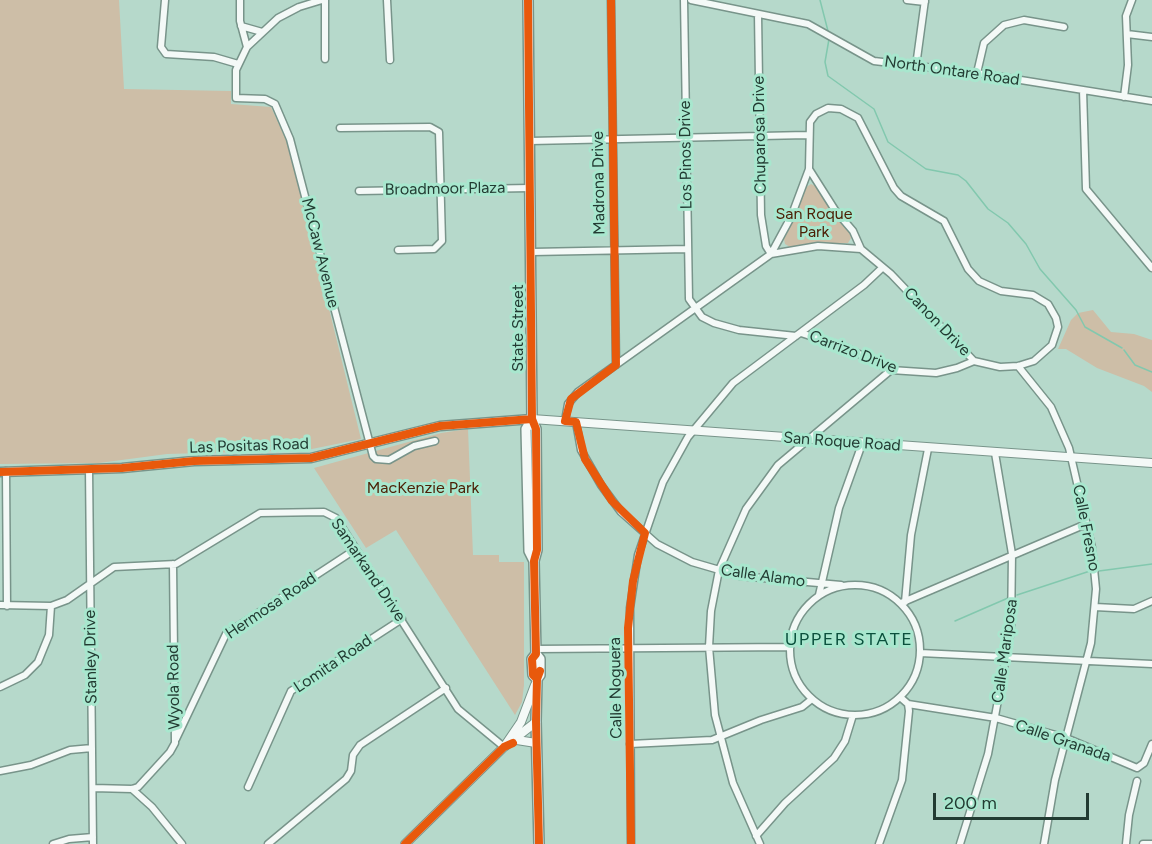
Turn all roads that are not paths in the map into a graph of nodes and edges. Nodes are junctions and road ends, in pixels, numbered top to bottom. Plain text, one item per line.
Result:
1 (165, 0) edge
2 (240, 0) edge
3 (324, 0) edge
4 (387, 0) edge
5 (528, 0) edge
6 (611, 0) edge
7 (684, 0) edge
8 (691, 0) edge
9 (907, 0) edge
10 (1132, 0) edge
11 (925, 1) edge
12 (758, 14) junction
13 (241, 26) junction
14 (1064, 27) dead end
15 (262, 32) junction
16 (1127, 33) junction
17 (1152, 37) edge
18 (247, 46) junction
19 (325, 59) dead end
20 (390, 60) dead end
21 (238, 64) junction
22 (916, 66) junction
23 (976, 73) junction
24 (1083, 90) junction
25 (1124, 97) junction
26 (1152, 101) edge
27 (340, 128) dead end
28 (807, 135) junction
29 (760, 136) junction
30 (686, 137) junction
31 (612, 138) junction
32 (530, 141) junction
33 (809, 169) junction
34 (530, 188) junction
35 (441, 189) junction
36 (359, 190) dead end
37 (688, 249) junction
38 (861, 249) junction
39 (398, 250) dead end
40 (614, 250) junction
41 (532, 252) junction
42 (771, 254) junction
43 (882, 268) junction
44 (1152, 268) edge
45 (696, 309) junction
46 (799, 334) junction
47 (974, 361) junction
48 (616, 365) junction
49 (1018, 366) junction
50 (891, 370) junction
51 (532, 419) junction
52 (565, 421) junction
53 (576, 422) junction
54 (693, 430) junction
55 (805, 440) junction
56 (435, 441) dead end
57 (369, 444) junction
58 (862, 444) junction
59 (928, 449) junction
60 (995, 453) junction
61 (1072, 459) junction
62 (1152, 463) edge
63 (89, 469) junction
64 (3, 472) edge
65 (1086, 524) junction
66 (645, 533) junction
67 (356, 549) junction
68 (1012, 554) junction
69 (173, 564) junction
70 (719, 570) junction
71 (91, 581) junction
72 (822, 583) junction
73 (845, 585) junction
74 (819, 595) junction
75 (1152, 601) edge
76 (903, 602) junction
77 (4, 605) edge
78 (51, 606) junction
79 (1095, 607) junction
80 (402, 619) junction
81 (709, 647) junction
82 (790, 647) junction
83 (628, 648) junction
84 (536, 652) junction
85 (920, 653) junction
86 (1008, 657) junction
87 (1087, 659) junction
88 (1152, 664) edge
89 (537, 680) junction
90 (0, 687) edge
91 (446, 688) junction
92 (900, 698) junction
93 (812, 699) junction
94 (908, 704) junction
95 (853, 715) junction
96 (996, 718) junction
97 (536, 722) junction
98 (719, 738) junction
99 (1066, 738) junction
100 (517, 740) junction
101 (175, 743) junction
102 (536, 743) junction
103 (630, 744) junction
104 (1152, 744) edge
105 (504, 747) junction
106 (92, 748) junction
107 (0, 771) edge
108 (1137, 781) dead end
109 (248, 787) dead end
110 (93, 788) junction
111 (132, 789) junction
112 (756, 836) junction
113 (93, 841) edge
114 (53, 844) edge
115 (182, 844) edge
116 (268, 844) edge
117 (405, 844) edge
118 (539, 844) edge
119 (631, 844) edge
120 (760, 844) edge
121 (879, 844) edge
122 (960, 844) edge
123 (1044, 844) edge
124 (1126, 844) edge
125 (1143, 844) edge
126 (1152, 844) edge

1 - 21 street
2 - 13 street
3 - 15 street
3 - 19 street
4 - 20 street
5 - 32 main road, State Street
6 - 31 street, Madrona Drive
7 - 30 street, Los Pinos Drive
8 - 12 street, North Ontare Road
9 - 11 street
10 - 16 street
11 - 22 street
12 - 22 street, North Ontare Road
12 - 29 street, Chuparosa Drive
13 - 15 street
13 - 18 street
14 - 23 street
15 - 18 street
16 - 17 street
16 - 25 street
18 - 21 street
21 - 57 street, McCaw Avenue
22 - 23 street, North Ontare Road
23 - 24 street, North Ontare Road
24 - 25 street, North Ontare Road
24 - 44 street
25 - 26 street, North Ontare Road
27 - 35 street
28 - 29 street
28 - 33 street, Canon Drive
28 - 49 street, Canon Drive
29 - 30 street
29 - 42 street, Chuparosa Drive
30 - 31 street
30 - 37 street, Los Pinos Drive
31 - 32 street
31 - 40 street, Madrona Drive
32 - 34 main road, State Street
33 - 38 street, Canon Drive
33 - 42 street, Canon Drive
34 - 35 street, Broadmoor Plaza
34 - 41 main road, State Street
35 - 36 street, Broadmoor Plaza
35 - 39 street
37 - 40 street
37 - 45 street, Los Pinos Drive
38 - 42 street, Canon Drive
38 - 43 street, Canon Drive
40 - 41 street
40 - 48 street, Madrona Drive
41 - 51 main road, State Street
42 - 45 street, Canon Drive
43 - 46 street, Calle Noguera
43 - 47 street, Canon Drive
45 - 46 street, Carrizo Drive
45 - 48 street, Canon Drive
46 - 50 street, Carrizo Drive
46 - 54 street, Calle Noguera
47 - 49 street, Canon Drive
47 - 50 street, Carrizo Drive
48 - 52 street, Canon Drive
49 - 61 street, Calle Fresno
50 - 55 street
51 - 52 street, San Roque Road
51 - 57 main road, Las Positas Road
51 - 84 main road, State Street
52 - 53 street, San Roque Road
53 - 54 street, San Roque Road
53 - 66 street, Calle Alamo
54 - 55 street, San Roque Road
54 - 66 street, Calle Noguera
55 - 58 street, San Roque Road
55 - 70 street
56 - 57 street
57 - 63 main road, Las Positas Road
58 - 59 street, San Roque Road
58 - 72 street
59 - 60 street, San Roque Road
59 - 76 street
60 - 61 street, San Roque Road
60 - 68 street, Calle Mariposa
61 - 62 street, San Roque Road
61 - 65 street, Calle Fresno
63 - 64 main road, Las Positas Road
63 - 71 street, Stanley Drive
64 - 77 street
65 - 68 street
65 - 79 street, Calle Fresno
66 - 70 street, Calle Alamo
66 - 83 street, Calle Noguera
67 - 69 street, Samarkand Drive
67 - 80 street, Samarkand Drive
67 - 101 street, Hermosa Road
68 - 76 street
68 - 86 street, Calle Mariposa
69 - 71 street, Samarkand Drive
69 - 101 street, Wyola Road
70 - 72 street, Calle Alamo
70 - 81 street
71 - 78 street, Samarkand Drive
71 - 106 street, Stanley Drive
72 - 73 street, Calle Alamo
72 - 74 street
73 - 74 street
73 - 76 street
74 - 82 street
75 - 79 street
76 - 85 street
77 - 78 street
78 - 90 street
79 - 87 street, Calle Fresno
80 - 91 street, Samarkand Drive
80 - 109 street, Lomita Road
81 - 82 street
81 - 83 street
81 - 98 street
82 - 93 street
83 - 84 street
83 - 103 street, Calle Noguera
84 - 89 main road, State Street
85 - 86 street
85 - 92 street
86 - 87 street
86 - 96 street, Calle Mariposa
87 - 88 street
87 - 99 street, Calle Fresno
89 - 97 main road, State Street
89 - 105 street
91 - 105 street, Samarkand Drive
91 - 116 street
92 - 94 street
92 - 95 street
93 - 95 street
93 - 98 street
94 - 96 street, Calle Granada
94 - 121 street
95 - 112 street
96 - 99 street, Calle Granada
96 - 122 street, Calle Mariposa
97 - 100 street
97 - 102 main road, State Street
98 - 103 street
98 - 112 street
99 - 104 street, Calle Granada
99 - 123 street, Calle Fresno
100 - 102 street
100 - 105 street
101 - 111 street, Wyola Road
102 - 118 main road, State Street
103 - 119 street, Calle Noguera
105 - 117 street
106 - 107 street
106 - 110 street, Stanley Drive
108 - 124 street
110 - 111 street
110 - 113 street, Stanley Drive
111 - 115 street
112 - 120 street
113 - 114 street
125 - 126 street

